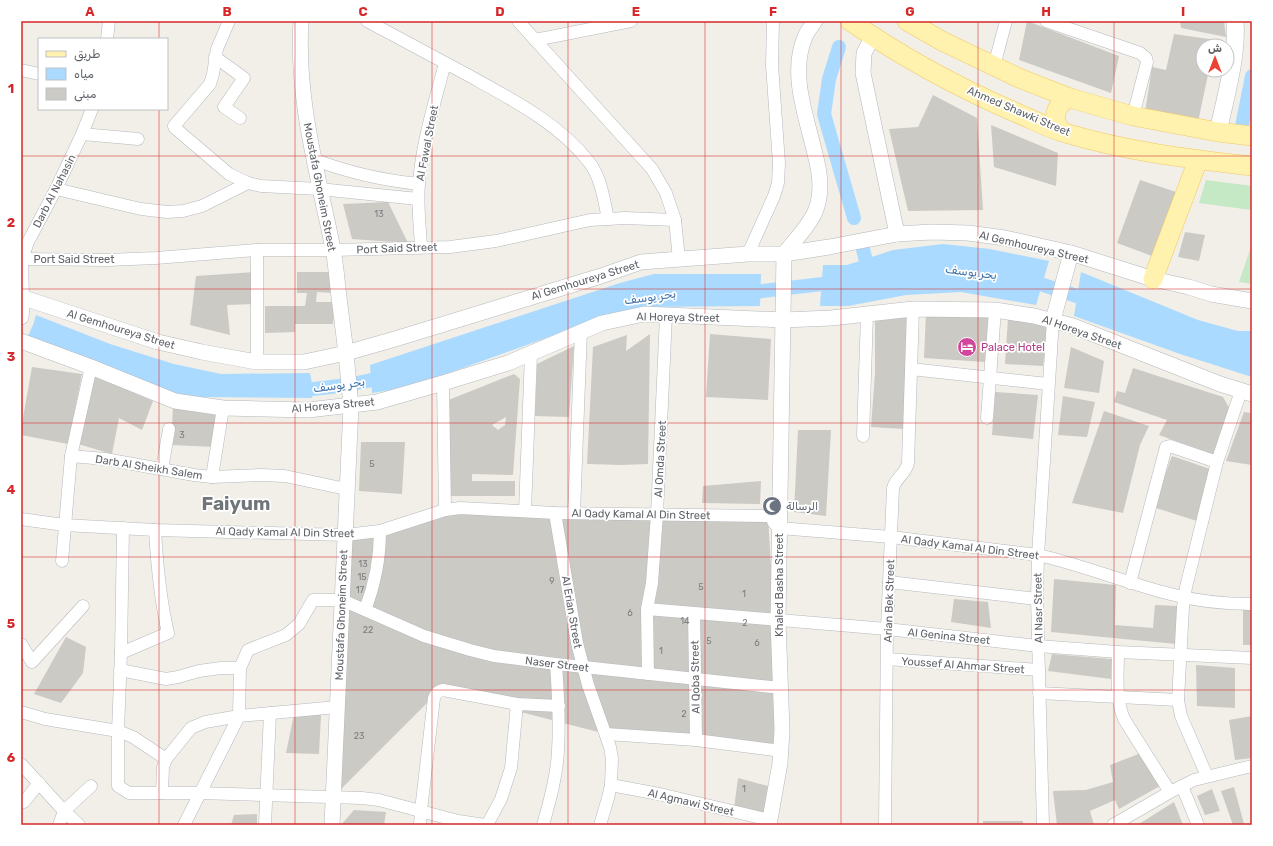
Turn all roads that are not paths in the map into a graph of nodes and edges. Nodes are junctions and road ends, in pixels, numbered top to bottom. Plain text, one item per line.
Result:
1 (109, 21) edge
2 (229, 21) edge
3 (301, 21) edge
4 (367, 21) edge
5 (518, 21) edge
6 (631, 21) edge
7 (772, 21) edge
8 (815, 21) edge
9 (850, 21) edge
10 (907, 21) edge
11 (1006, 21) edge
12 (1046, 21) edge
13 (1235, 21) edge
14 (873, 36) junction
15 (107, 38) edge
16 (535, 40) junction
17 (215, 58) junction
18 (445, 63) junction
19 (994, 66) junction
20 (21, 70) edge
21 (38, 74) edge
22 (1044, 88) junction
23 (1070, 98) junction
24 (92, 110) edge
25 (1133, 116) junction
26 (240, 118) dead end
27 (1030, 118) junction
28 (1060, 131) junction
29 (1218, 132) junction
30 (82, 134) junction
31 (1252, 136) edge
32 (138, 138) dead end
33 (313, 159) junction
34 (1198, 160) junction
35 (1252, 166) edge
36 (248, 183) junction
37 (419, 184) junction
38 (56, 189) junction
39 (319, 189) junction
40 (418, 199) junction
41 (608, 219) junction
42 (675, 220) junction
43 (897, 234) junction
44 (421, 247) junction
45 (257, 250) junction
46 (333, 250) junction
47 (1071, 253) junction
48 (748, 254) junction
49 (784, 254) junction
50 (22, 259) edge
51 (679, 259) junction
52 (1153, 279) junction
53 (22, 298) edge
54 (1252, 301) edge
55 (913, 309) junction
56 (995, 310) junction
57 (867, 314) junction
58 (666, 315) junction
59 (21, 317) edge
60 (784, 320) junction
61 (1053, 320) junction
62 (581, 331) junction
63 (21, 341) edge
64 (346, 353) junction
65 (531, 354) junction
66 (257, 362) junction
67 (90, 367) junction
68 (911, 369) junction
69 (990, 377) junction
70 (443, 383) junction
71 (1048, 384) junction
72 (1247, 392) edge
73 (351, 406) junction
74 (223, 408) junction
75 (987, 418) dead end
76 (169, 428) dead end
77 (864, 436) dead end
78 (71, 456) junction
79 (1217, 462) junction
80 (162, 469) junction
81 (212, 477) junction
82 (346, 489) junction
83 (445, 510) junction
84 (525, 511) junction
85 (556, 513) junction
86 (574, 513) junction
87 (657, 514) junction
88 (21, 519) edge
89 (64, 524) junction
90 (123, 528) junction
91 (779, 528) junction
92 (155, 530) junction
93 (380, 531) junction
94 (345, 535) junction
95 (891, 537) junction
96 (1038, 555) junction
97 (62, 561) dead end
98 (889, 582) junction
99 (1130, 583) junction
100 (1184, 598) junction
101 (1037, 599) junction
102 (342, 600) junction
103 (1252, 604) edge
104 (83, 606) dead end
105 (647, 609) junction
106 (365, 610) junction
107 (694, 613) junction
108 (778, 620) junction
109 (887, 630) junction
110 (21, 645) edge
111 (1038, 646) junction
112 (1118, 652) junction
113 (121, 653) junction
114 (1180, 655) junction
115 (1252, 658) edge
116 (887, 659) junction
117 (556, 664) junction
118 (583, 667) junction
119 (240, 668) junction
120 (120, 670) junction
121 (1039, 670) junction
122 (648, 674) junction
123 (696, 679) junction
124 (781, 688) junction
125 (1039, 693) junction
126 (1118, 697) junction
127 (1178, 700) junction
128 (517, 704) junction
129 (559, 706) junction
130 (338, 707) junction
131 (21, 712) edge
132 (270, 713) junction
133 (239, 716) junction
134 (118, 731) junction
135 (606, 734) junction
136 (696, 740) junction
137 (782, 751) junction
138 (166, 759) junction
139 (21, 764) edge
140 (1252, 766) edge
141 (1207, 776) junction
142 (39, 783) junction
143 (611, 785) junction
144 (91, 786) dead end
145 (1182, 786) junction
146 (1170, 792) junction
147 (162, 793) junction
148 (199, 793) junction
149 (266, 796) junction
150 (333, 797) junction
151 (24, 802) dead end
152 (421, 810) junction
153 (64, 811) junction
154 (769, 823) edge
155 (60, 825) edge
156 (79, 825) edge
157 (184, 825) edge
158 (265, 825) edge
159 (332, 825) edge
160 (420, 825) edge
161 (486, 825) edge
162 (543, 825) edge
163 (600, 825) edge
164 (885, 825) edge
165 (1043, 825) edge
166 (1113, 825) edge
167 (1198, 825) edge

1 - 15 street
2 - 17 street
3 - 33 street, Moustafa Ghoneim Street
4 - 18 street
5 - 16 street
6 - 16 street
7 - 48 street
8 - 49 street
9 - 14 main road, Ahmed Shawki Street
10 - 19 main road
11 - 19 street
12 - 25 street
13 - 29 main road
14 - 27 main road, Ahmed Shawki Street
14 - 43 street
16 - 42 street
17 - 26 street
17 - 36 street
18 - 37 street, Al Fawal Street
18 - 41 street
19 - 22 main road
20 - 21 street
22 - 23 main road
22 - 27 main road
23 - 25 main road
23 - 28 main road
24 - 30 street, Darb Al Nahasin
25 - 29 main road
27 - 28 main road, Ahmed Shawki Street
28 - 34 main road, Ahmed Shawki Street
29 - 31 main road
30 - 32 street
30 - 38 street, Darb Al Nahasin
33 - 37 street
33 - 39 street, Moustafa Ghoneim Street
34 - 35 main road, Ahmed Shawki Street
34 - 52 main road
36 - 38 street
36 - 39 street
37 - 40 street, Al Fawal Street
38 - 50 street, Darb Al Nahasin
39 - 40 street
39 - 46 street, Moustafa Ghoneim Street
40 - 44 street, Al Fawal Street
41 - 42 street, Port Said Street
41 - 44 street, Port Said Street
42 - 51 street
43 - 47 street, Al Gemhoureya Street
43 - 49 street, Al Gemhoureya Street
44 - 46 street, Port Said Street
45 - 46 street, Port Said Street
45 - 50 street, Port Said Street
45 - 66 street
46 - 64 street, Moustafa Ghoneim Street
47 - 52 street, Al Gemhoureya Street
47 - 61 street
48 - 49 street, Al Gemhoureya Street
48 - 51 street, Al Gemhoureya Street
49 - 60 street, Khaled Basha Street
50 - 53 street, Darb Al Nahasin
51 - 64 street, Al Gemhoureya Street
52 - 54 street, Al Gemhoureya Street
53 - 59 street
53 - 66 street, Al Gemhoureya Street
55 - 56 street, Al Horeya Street
55 - 57 street, Al Horeya Street
55 - 68 street, Arian Bek Street
56 - 61 street, Al Horeya Street
56 - 69 street
57 - 60 street, Al Horeya Street
57 - 77 street
58 - 60 street, Al Horeya Street
58 - 62 street, Al Horeya Street
58 - 87 street, Al Omda Street
60 - 91 street, Khaled Basha Street
61 - 71 street, Al Nasr Street
61 - 72 street, Al Horeya Street
62 - 65 street, Al Horeya Street
62 - 86 street
63 - 67 street, Al Horeya Street
64 - 66 street, Al Gemhoureya Street
64 - 73 street, Moustafa Ghoneim Street
65 - 70 street, Al Horeya Street
65 - 84 street
67 - 74 street, Al Horeya Street
67 - 78 street
68 - 69 street
68 - 95 street, Arian Bek Street
69 - 71 street
69 - 75 street
70 - 73 street, Al Horeya Street
70 - 83 street
71 - 96 street, Al Nasr Street
72 - 79 street
73 - 74 street, Al Horeya Street
73 - 82 street, Moustafa Ghoneim Street
74 - 81 street
76 - 80 street
78 - 80 street, Darb Al Sheikh Salem
78 - 89 street
79 - 99 street
79 - 100 street
80 - 81 street, Darb Al Sheikh Salem
81 - 82 street, Darb Al Sheikh Salem
82 - 94 street, Moustafa Ghoneim Street
83 - 84 street, Al Qady Kamal Al Din Street
83 - 93 street, Al Qady Kamal Al Din Street
84 - 85 street, Al Qady Kamal Al Din Street
85 - 86 street, Al Qady Kamal Al Din Street
85 - 118 street, Al Erian Street
86 - 87 street, Al Qady Kamal Al Din Street
87 - 91 street, Al Qady Kamal Al Din Street
87 - 105 street, Al Omda Street
88 - 89 street, Al Qady Kamal Al Din Street
89 - 90 street, Al Qady Kamal Al Din Street
89 - 97 street
90 - 92 street, Al Qady Kamal Al Din Street
90 - 113 street
91 - 95 street, Al Qady Kamal Al Din Street
91 - 108 street, Khaled Basha Street
92 - 94 street, Al Qady Kamal Al Din Street
92 - 113 street
93 - 94 street, Al Qady Kamal Al Din Street
93 - 106 street
94 - 102 street, Moustafa Ghoneim Street
95 - 96 street, Al Qady Kamal Al Din Street
95 - 98 street, Arian Bek Street
96 - 99 street, Al Qady Kamal Al Din Street
96 - 101 street, Al Nasr Street
98 - 101 street
98 - 109 street, Arian Bek Street
99 - 100 street, Al Qady Kamal Al Din Street
100 - 103 street, Al Qady Kamal Al Din Street
100 - 114 street
101 - 111 street, Al Nasr Street
102 - 106 street, Naser Street
102 - 119 street
102 - 130 street, Moustafa Ghoneim Street
104 - 110 street
105 - 107 street, Al Genina Street
105 - 122 street, Al Omda Street
106 - 117 street, Naser Street
107 - 108 street, Al Genina Street
107 - 123 street, Al Qoba Street
108 - 109 street, Al Genina Street
108 - 124 street, Khaled Basha Street
109 - 111 street, Al Genina Street
109 - 116 street, Arian Bek Street
111 - 112 street, Al Genina Street
111 - 121 street, Al Nasr Street
112 - 114 street, Al Genina Street
112 - 126 street
113 - 120 street
114 - 115 street, Al Genina Street
114 - 127 street
116 - 121 street, Youssef Al Ahmar Street
116 - 164 street, Arian Bek Street
117 - 118 street, Naser Street
117 - 129 street
118 - 122 street, Naser Street
118 - 135 street, Al Erian Street
119 - 120 street
119 - 133 street
120 - 134 street
121 - 125 street, Al Nasr Street
122 - 123 street, Naser Street
123 - 124 street, Naser Street
123 - 136 street, Al Qoba Street
124 - 137 street, Khaled Basha Street
125 - 126 street
125 - 165 street, Al Nasr Street
126 - 127 street
126 - 146 street
127 - 141 street
128 - 129 street
128 - 152 street
128 - 161 street
129 - 162 street
130 - 132 street
130 - 150 street, Moustafa Ghoneim Street
131 - 134 street
132 - 133 street
132 - 149 street
133 - 138 street
133 - 148 street
134 - 138 street
134 - 147 street
135 - 136 street
135 - 143 street, Al Erian Street
136 - 137 street
137 - 154 street, Khaled Basha Street
138 - 147 street
139 - 142 street
140 - 141 street
141 - 145 street
142 - 151 street
142 - 153 street
143 - 154 street, Al Agmawi Street
143 - 163 street, Al Erian Street
144 - 153 street
145 - 146 street
145 - 167 street
146 - 166 street
147 - 148 street
148 - 149 street
148 - 157 street
149 - 150 street
149 - 158 street
150 - 152 street
150 - 159 street, Moustafa Ghoneim Street
152 - 160 street
152 - 161 street
153 - 155 street
153 - 156 street

